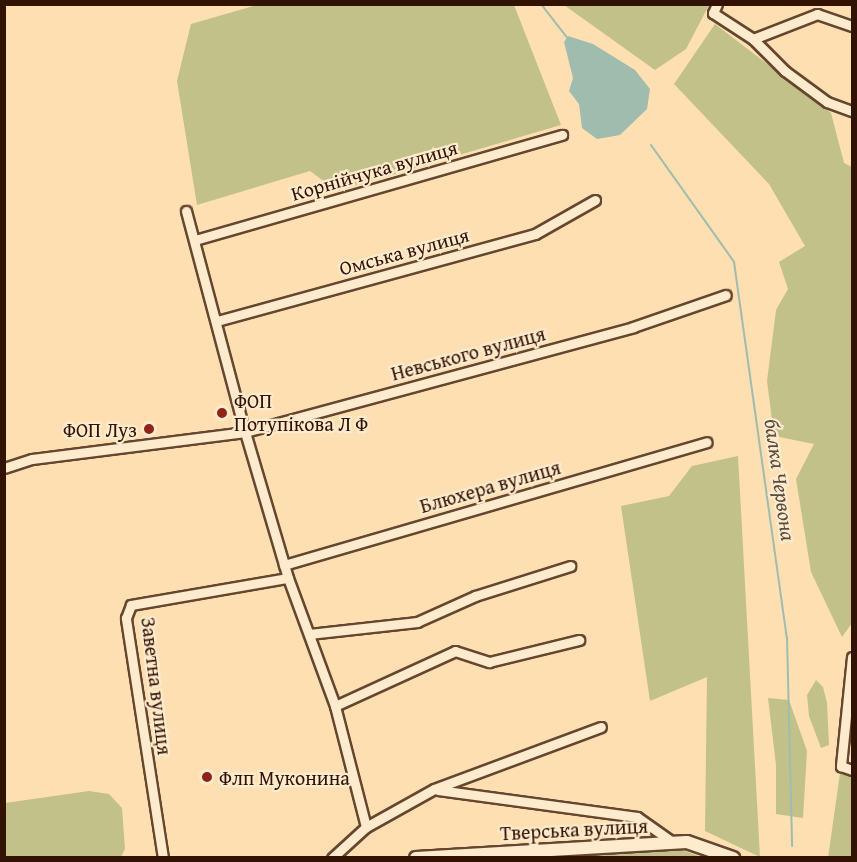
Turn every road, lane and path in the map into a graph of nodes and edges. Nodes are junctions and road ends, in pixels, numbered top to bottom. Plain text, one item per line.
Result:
1 (715, 9) edge
2 (852, 26) edge
3 (753, 39) junction
4 (852, 111) edge
5 (562, 135) dead end
6 (595, 200) dead end
7 (186, 211) dead end
8 (195, 240) junction
9 (726, 295) dead end
10 (217, 321) junction
11 (245, 432) junction
12 (706, 442) dead end
13 (4, 468) edge
14 (284, 565) junction
15 (570, 566) dead end
16 (288, 578) junction
17 (309, 634) junction
18 (579, 640) dead end
19 (852, 657) edge
20 (850, 673) edge
21 (335, 706) junction
22 (600, 727) dead end
23 (852, 771) edge
24 (434, 789) junction
25 (366, 827) junction
26 (674, 843) junction
27 (163, 858) edge
28 (332, 858) edge
29 (416, 858) edge
30 (733, 858) edge

1 - 3 street
2 - 3 street
3 - 4 street
5 - 8 street, Корнійчука вулиця
6 - 10 street, Омська вулиця
7 - 8 street
8 - 10 street
9 - 11 street, Невського вулиця
10 - 11 street
11 - 13 street, Невського вулиця
11 - 14 street
12 - 14 street, Блюхера вулиця
14 - 16 street
15 - 17 street
16 - 17 street
16 - 27 street, Заветна вулиця
17 - 21 street
18 - 21 street
19 - 20 street
20 - 23 street
21 - 25 street
22 - 24 street
24 - 25 street
24 - 26 street
25 - 28 street
26 - 29 main road, Тверська вулиця
26 - 30 main road, Тверська вулиця

